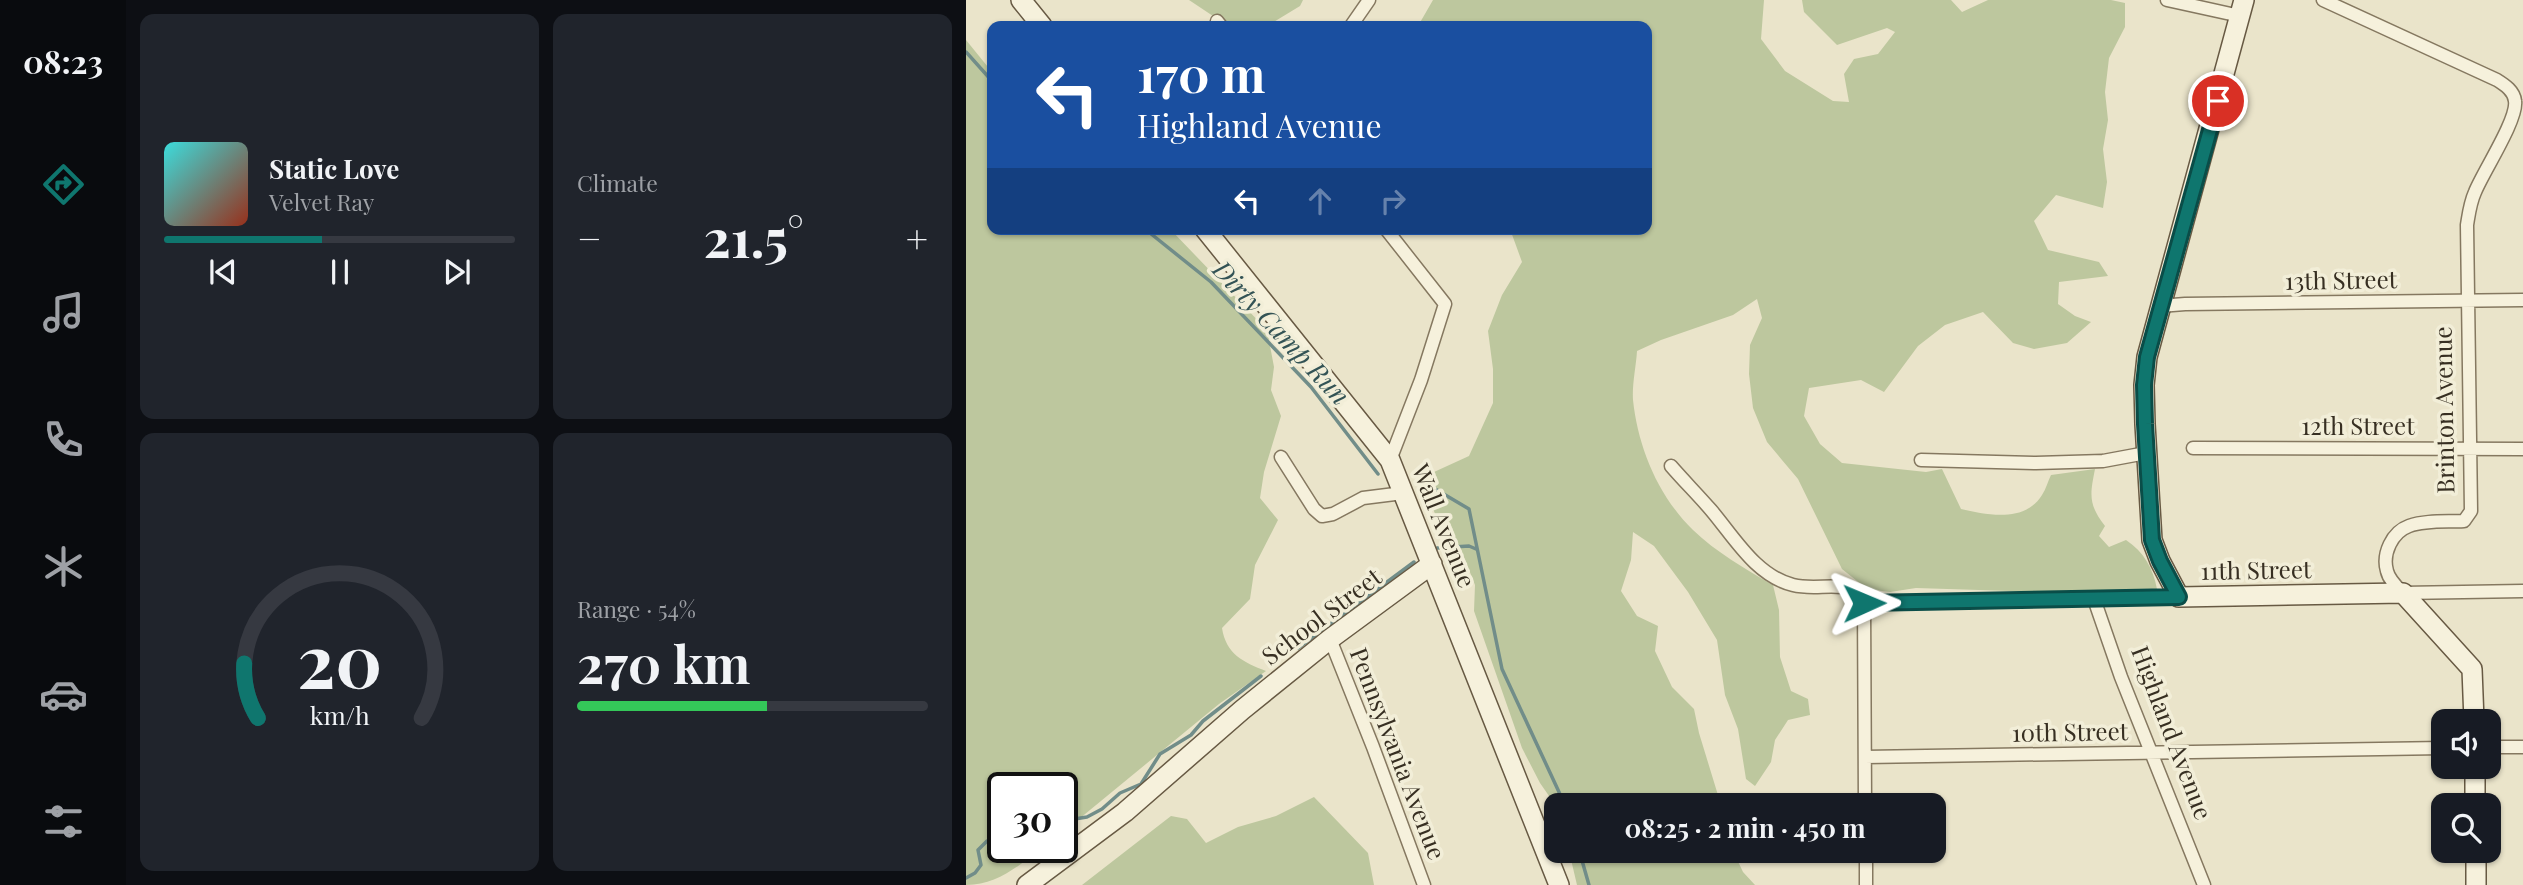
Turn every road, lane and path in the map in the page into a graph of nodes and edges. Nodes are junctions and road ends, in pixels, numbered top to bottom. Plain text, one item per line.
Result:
1 (1021, 0) edge
2 (1368, 0) edge
3 (2167, 0) edge
4 (2323, 0) edge
5 (2242, 8) edge
6 (1038, 21) edge
7 (1353, 21) edge
8 (1210, 235) edge
9 (1391, 235) edge
10 (2468, 300) junction
11 (2523, 300) edge
12 (2160, 306) junction
13 (2193, 448) dead end
14 (2470, 449) junction
15 (2523, 449) edge
16 (2146, 453) junction
17 (1281, 457) dead end
18 (1390, 460) junction
19 (1921, 460) dead end
20 (1671, 466) dead end
21 (1403, 494) junction
22 (1432, 564) junction
23 (2523, 591) edge
24 (2403, 593) junction
25 (2179, 597) junction
26 (2094, 599) junction
27 (1864, 603) junction
28 (1330, 639) junction
29 (2474, 709) edge
30 (2501, 747) edge
31 (2523, 747) edge
32 (2431, 748) edge
33 (2151, 752) junction
34 (1865, 757) junction
35 (1865, 793) edge
36 (1866, 863) edge
37 (2476, 863) edge
38 (1027, 885) edge
39 (1424, 885) edge
40 (1559, 885) edge
41 (1866, 885) edge
42 (2204, 885) edge
43 (2476, 885) edge

1 - 6 street
2 - 7 street
3 - 5 street
4 - 10 street, Brinton Avenue
5 - 12 street
8 - 18 street, Wall Avenue
9 - 18 street
10 - 11 street, 13th Street
10 - 12 street, 13th Street
10 - 14 street, Brinton Avenue
12 - 16 street
13 - 14 street, 12th Street
14 - 15 street, 12th Street
14 - 24 street, Brinton Avenue
16 - 19 street
16 - 25 street
17 - 21 street
18 - 21 street, Wall Avenue
20 - 27 street
21 - 22 street, Wall Avenue
22 - 28 street, School Street
22 - 40 street, Wall Avenue
23 - 24 street, 11th Street
24 - 25 street, 11th Street
24 - 29 street, Brinton Avenue
25 - 26 street, 11th Street
26 - 27 street, 11th Street
26 - 33 street, Highland Avenue
27 - 34 street
28 - 38 street, School Street
28 - 39 street, Pennsylvania Avenue
30 - 31 street
32 - 33 street, 10th Street
33 - 34 street, 10th Street
33 - 42 street, Highland Avenue
34 - 35 street
36 - 41 street
37 - 43 street

